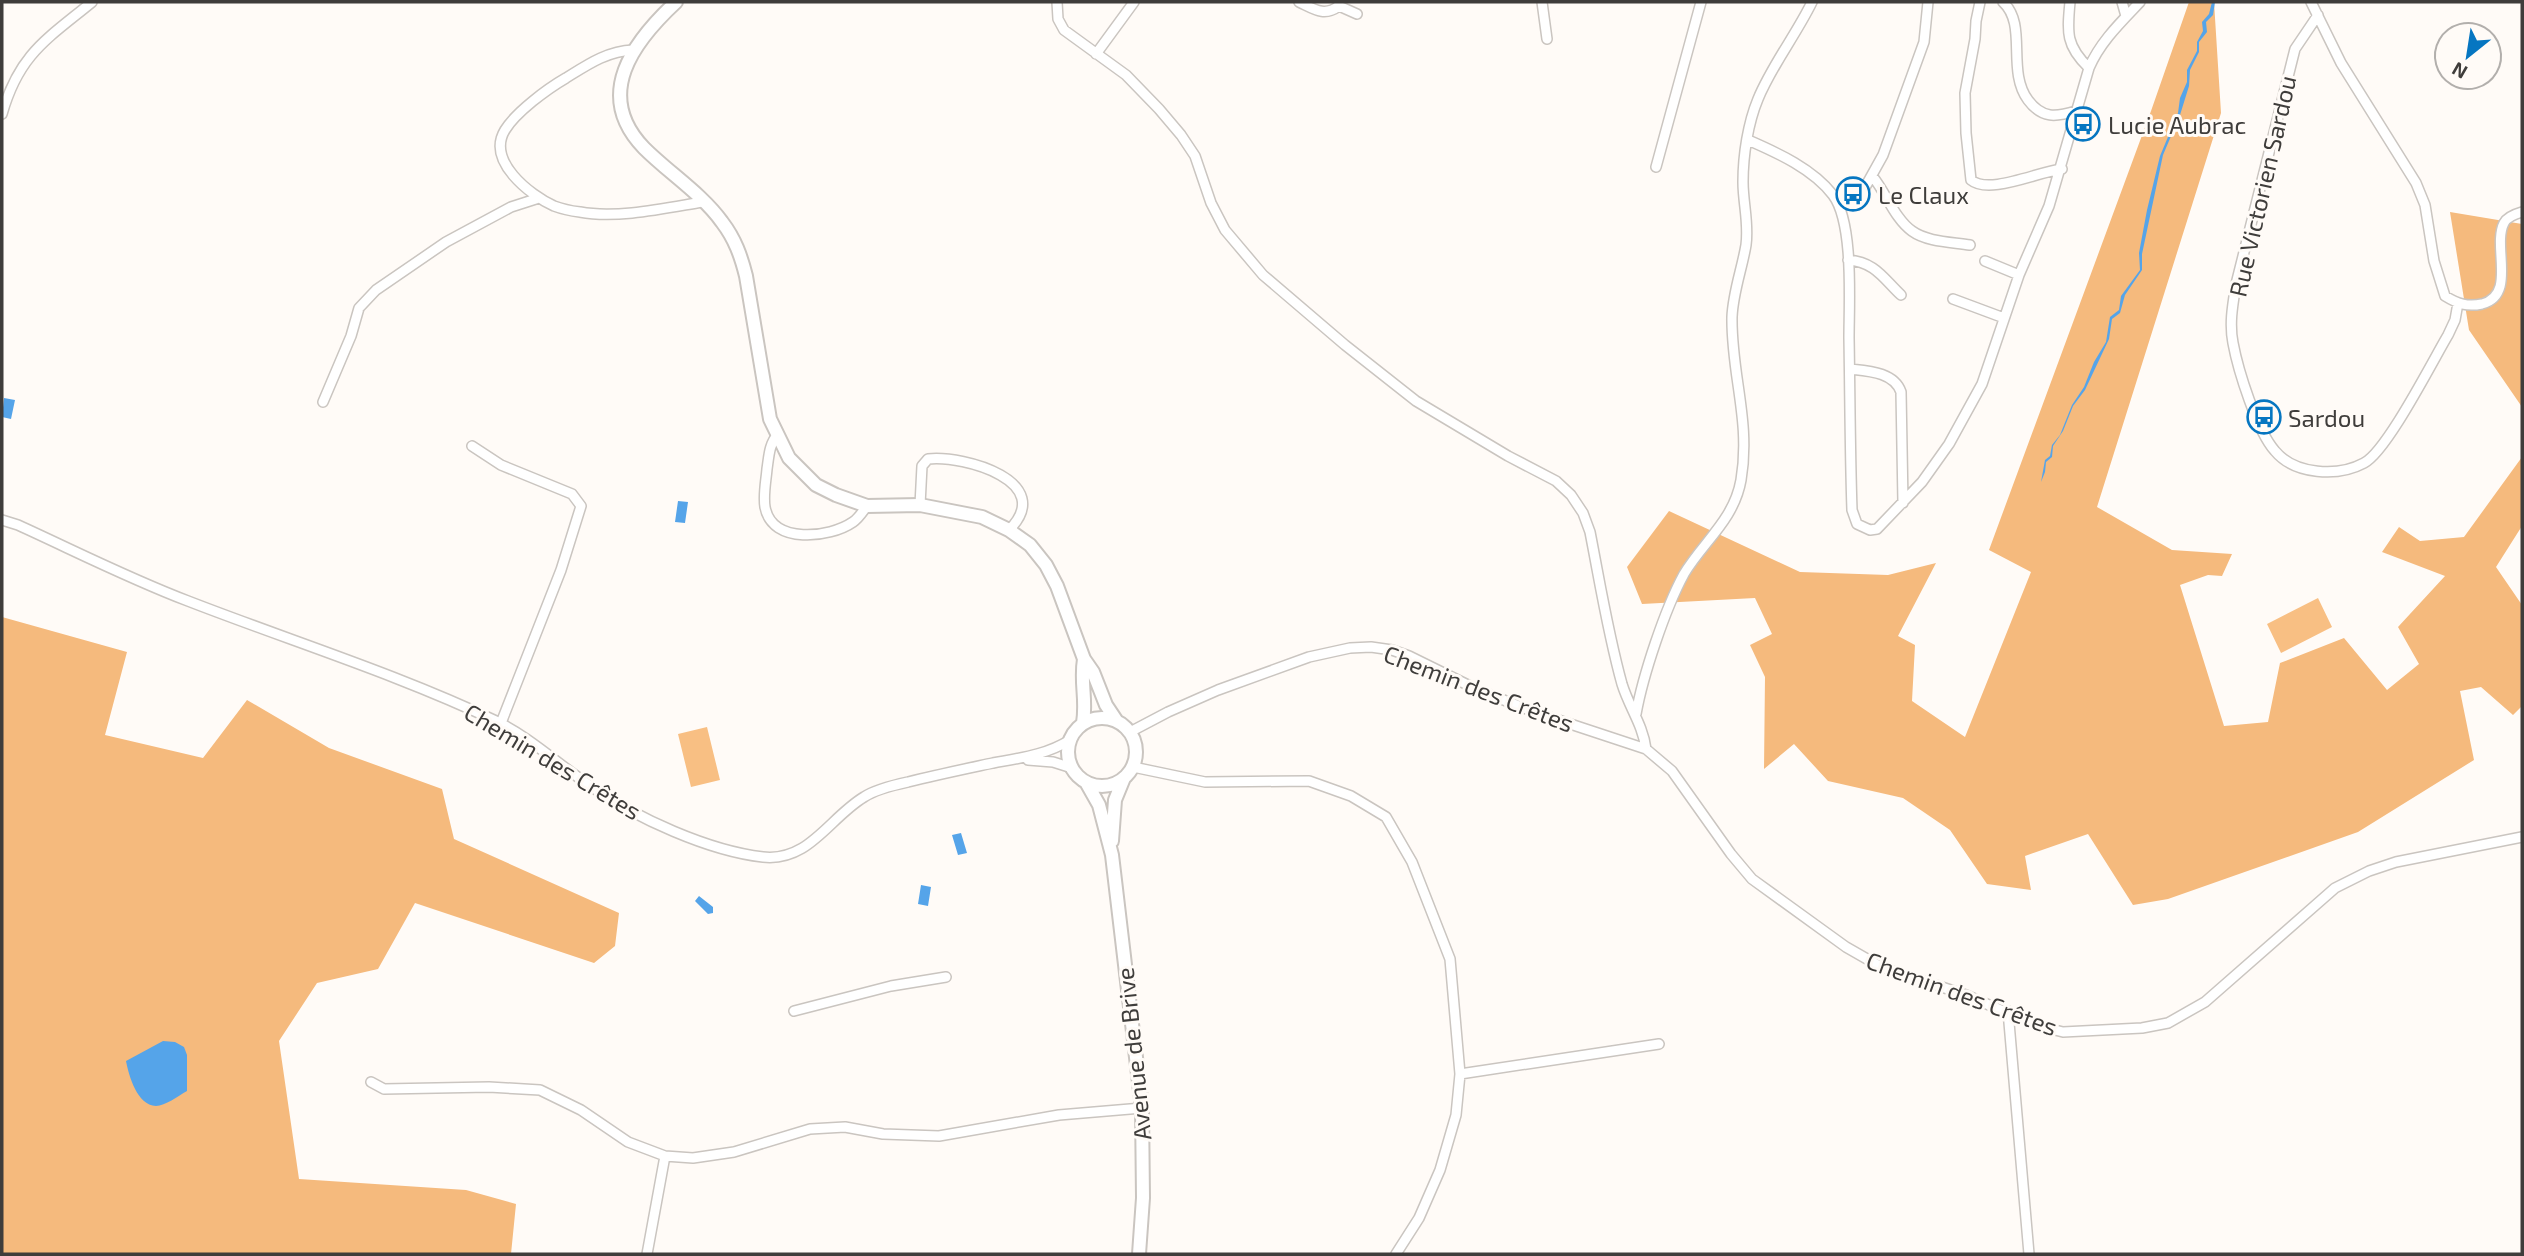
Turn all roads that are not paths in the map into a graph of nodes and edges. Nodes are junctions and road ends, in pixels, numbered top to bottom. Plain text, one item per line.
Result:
1 (92, 2) edge
2 (676, 2) edge
3 (1057, 2) edge
4 (1134, 2) edge
5 (1299, 2) edge
6 (1540, 2) edge
7 (1702, 2) edge
8 (1812, 2) edge
9 (1928, 2) edge
10 (1980, 2) edge
11 (2003, 2) edge
12 (2070, 2) edge
13 (2122, 2) edge
14 (2140, 2) edge
15 (2311, 2) edge
16 (1339, 4) edge
17 (1357, 14) dead end
18 (2318, 15) junction
19 (2126, 16) junction
20 (1547, 39) dead end
21 (633, 50) junction
22 (1096, 54) junction
23 (2089, 68) junction
24 (2077, 111) junction
25 (2, 114) edge
26 (1748, 141) junction
27 (1656, 167) dead end
28 (2062, 169) junction
29 (1873, 177) junction
30 (539, 198) junction
31 (702, 201) junction
32 (1840, 208) junction
33 (2522, 212) edge
34 (1970, 246) dead end
35 (1848, 260) junction
36 (1984, 261) dead end
37 (2020, 275) junction
38 (1900, 295) dead end
39 (1954, 299) dead end
40 (2458, 303) junction
41 (2004, 318) junction
42 (1850, 369) junction
43 (323, 402) dead end
44 (778, 434) junction
45 (472, 446) dead end
46 (1903, 503) junction
47 (920, 505) junction
48 (867, 506) junction
49 (2, 520) edge
50 (1009, 530) junction
51 (1084, 659) junction
52 (1636, 716) junction
53 (1116, 720) junction
54 (501, 723) junction
55 (1083, 723) junction
56 (1130, 732) junction
57 (1070, 740) junction
58 (1646, 749) junction
59 (1023, 759) junction
60 (1133, 767) junction
61 (1072, 768) junction
62 (1124, 778) junction
63 (1086, 782) junction
64 (2522, 837) edge
65 (1112, 855) junction
66 (946, 978) dead end
67 (794, 1010) dead end
68 (2008, 1012) junction
69 (1659, 1044) dead end
70 (1460, 1074) junction
71 (371, 1082) dead end
72 (1142, 1108) junction
73 (665, 1156) junction
74 (647, 1254) edge
75 (1139, 1254) edge
76 (1396, 1254) edge
77 (2029, 1254) edge

1 - 25 street
2 - 21 street
3 - 22 street
4 - 22 street
5 - 16 street
6 - 20 street
7 - 27 street
8 - 26 street
9 - 29 street
10 - 28 street
11 - 24 street
12 - 23 street
13 - 19 street
14 - 19 street
15 - 18 street
16 - 17 street
18 - 40 street
18 - 40 street, Rue Victorien Sardou
19 - 23 street
21 - 30 street
21 - 31 street
22 - 52 street
23 - 24 street
24 - 28 street
26 - 32 street
26 - 52 street
28 - 37 street
29 - 32 street
29 - 34 street
30 - 31 street
30 - 43 street
31 - 44 street
32 - 35 street
33 - 40 street
35 - 38 street
35 - 42 street
36 - 37 street
37 - 41 street
39 - 41 street
41 - 46 street
42 - 46 street
42 - 46 street
44 - 48 street
44 - 48 street
45 - 54 street
47 - 48 street
47 - 50 street
47 - 50 street
49 - 54 street, Chemin des Crêtes
50 - 51 street
51 - 53 street
51 - 55 street
52 - 58 street
53 - 55 street
53 - 56 street
54 - 59 street, Chemin des Crêtes
55 - 57 street
56 - 58 street, Chemin des Crêtes
56 - 60 street
57 - 59 street, Chemin des Crêtes
57 - 61 street
58 - 68 street, Chemin des Crêtes
59 - 61 street, Chemin des Crêtes
60 - 62 street
60 - 70 street
61 - 63 street
62 - 63 street
62 - 65 street
63 - 65 street
64 - 68 street, Chemin des Crêtes
65 - 72 street, Avenue de Brive
66 - 67 street
68 - 77 street
69 - 70 street
70 - 76 street
71 - 73 street
72 - 73 street
72 - 75 street, Avenue de Brive
73 - 74 street

